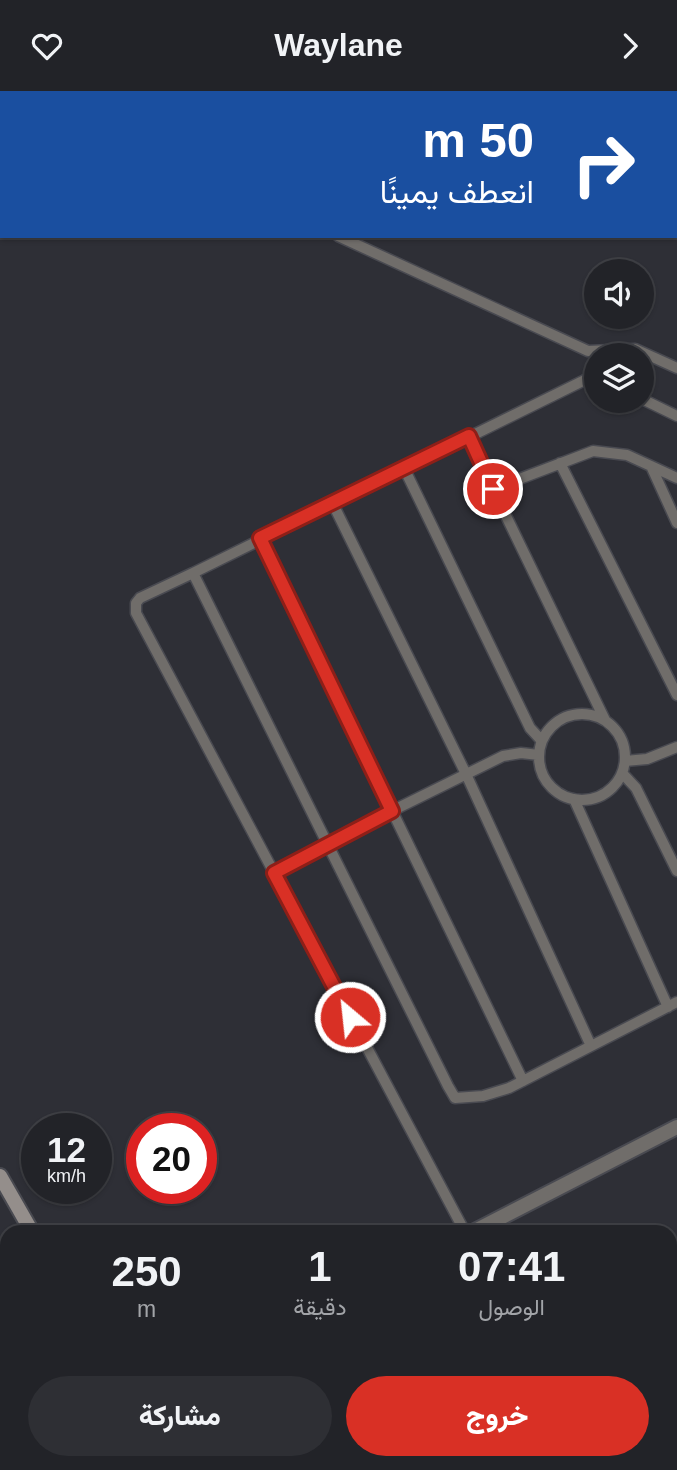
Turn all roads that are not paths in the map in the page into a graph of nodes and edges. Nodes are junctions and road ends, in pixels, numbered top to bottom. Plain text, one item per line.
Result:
1 (342, 238) edge
2 (584, 349) edge
3 (654, 358) edge
4 (677, 368) edge
5 (584, 380) edge
6 (654, 405) edge
7 (677, 416) edge
8 (469, 436) junction
9 (560, 463) junction
10 (651, 466) junction
11 (404, 468) junction
12 (677, 478) edge
13 (493, 489) junction
14 (332, 502) junction
15 (677, 523) edge
16 (260, 538) junction
17 (193, 573) junction
18 (677, 695) edge
19 (605, 720) junction
20 (542, 741) junction
21 (677, 747) edge
22 (539, 755) junction
23 (625, 761) junction
24 (622, 773) junction
25 (466, 774) junction
26 (574, 799) junction
27 (392, 811) junction
28 (327, 843) junction
29 (677, 871) edge
30 (274, 873) junction
31 (672, 1005) edge
32 (591, 1046) junction
33 (523, 1081) junction
34 (677, 1127) edge
35 (0, 1176) edge
36 (28, 1225) edge
37 (461, 1225) edge
38 (486, 1225) edge

1 - 2 lane
3 - 4 lane
5 - 8 lane
6 - 7 lane
8 - 11 lane
8 - 13 lane
9 - 10 lane
9 - 13 lane
9 - 18 lane
10 - 12 lane
10 - 15 lane
11 - 14 lane
11 - 20 lane
13 - 19 lane
14 - 16 lane
14 - 25 lane
16 - 17 lane
16 - 27 lane
17 - 28 lane
17 - 30 lane
19 - 20 lane
19 - 23 lane
20 - 22 lane
21 - 23 lane
22 - 25 lane
22 - 26 lane
23 - 24 lane
24 - 26 lane
24 - 29 lane
25 - 27 lane
25 - 32 lane
26 - 31 lane
27 - 28 lane
27 - 33 lane
28 - 30 lane
28 - 33 lane
30 - 37 lane
31 - 32 lane
32 - 33 lane
34 - 38 street
35 - 36 main road

